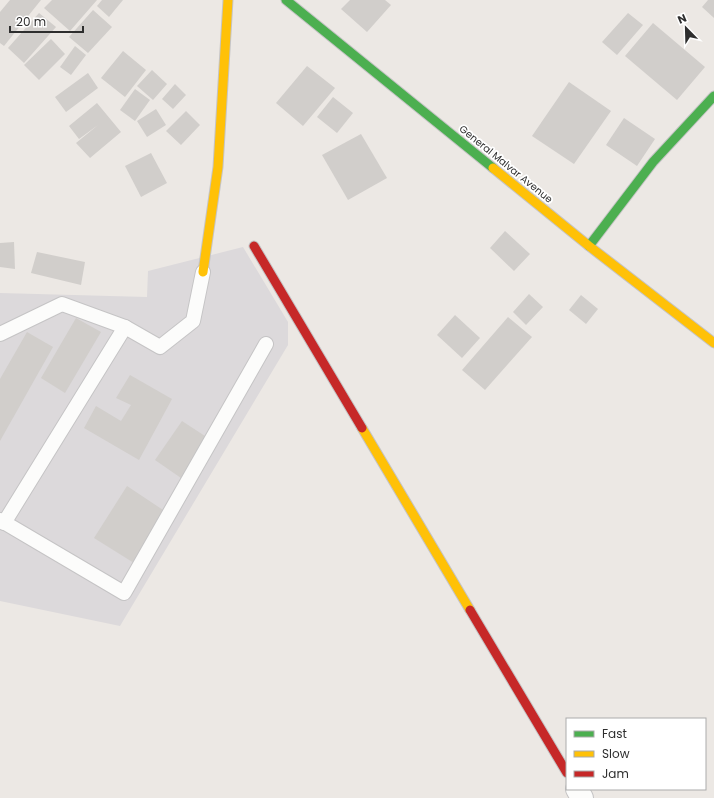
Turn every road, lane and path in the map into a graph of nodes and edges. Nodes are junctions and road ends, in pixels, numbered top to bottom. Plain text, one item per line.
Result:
1 (228, 0) edge
2 (286, 0) edge
3 (714, 96) edge
4 (254, 246) dead end
5 (589, 246) junction
6 (203, 272) joint
7 (125, 328) junction
8 (0, 334) edge
9 (714, 343) edge
10 (266, 344) dead end
11 (2, 521) edge
12 (566, 771) edge

1 - 6 street
2 - 5 street, General Malvar Avenue
3 - 5 street
4 - 12 street
5 - 9 street, General Malvar Avenue
6 - 7 lane
7 - 8 lane
7 - 11 lane
10 - 11 lane

